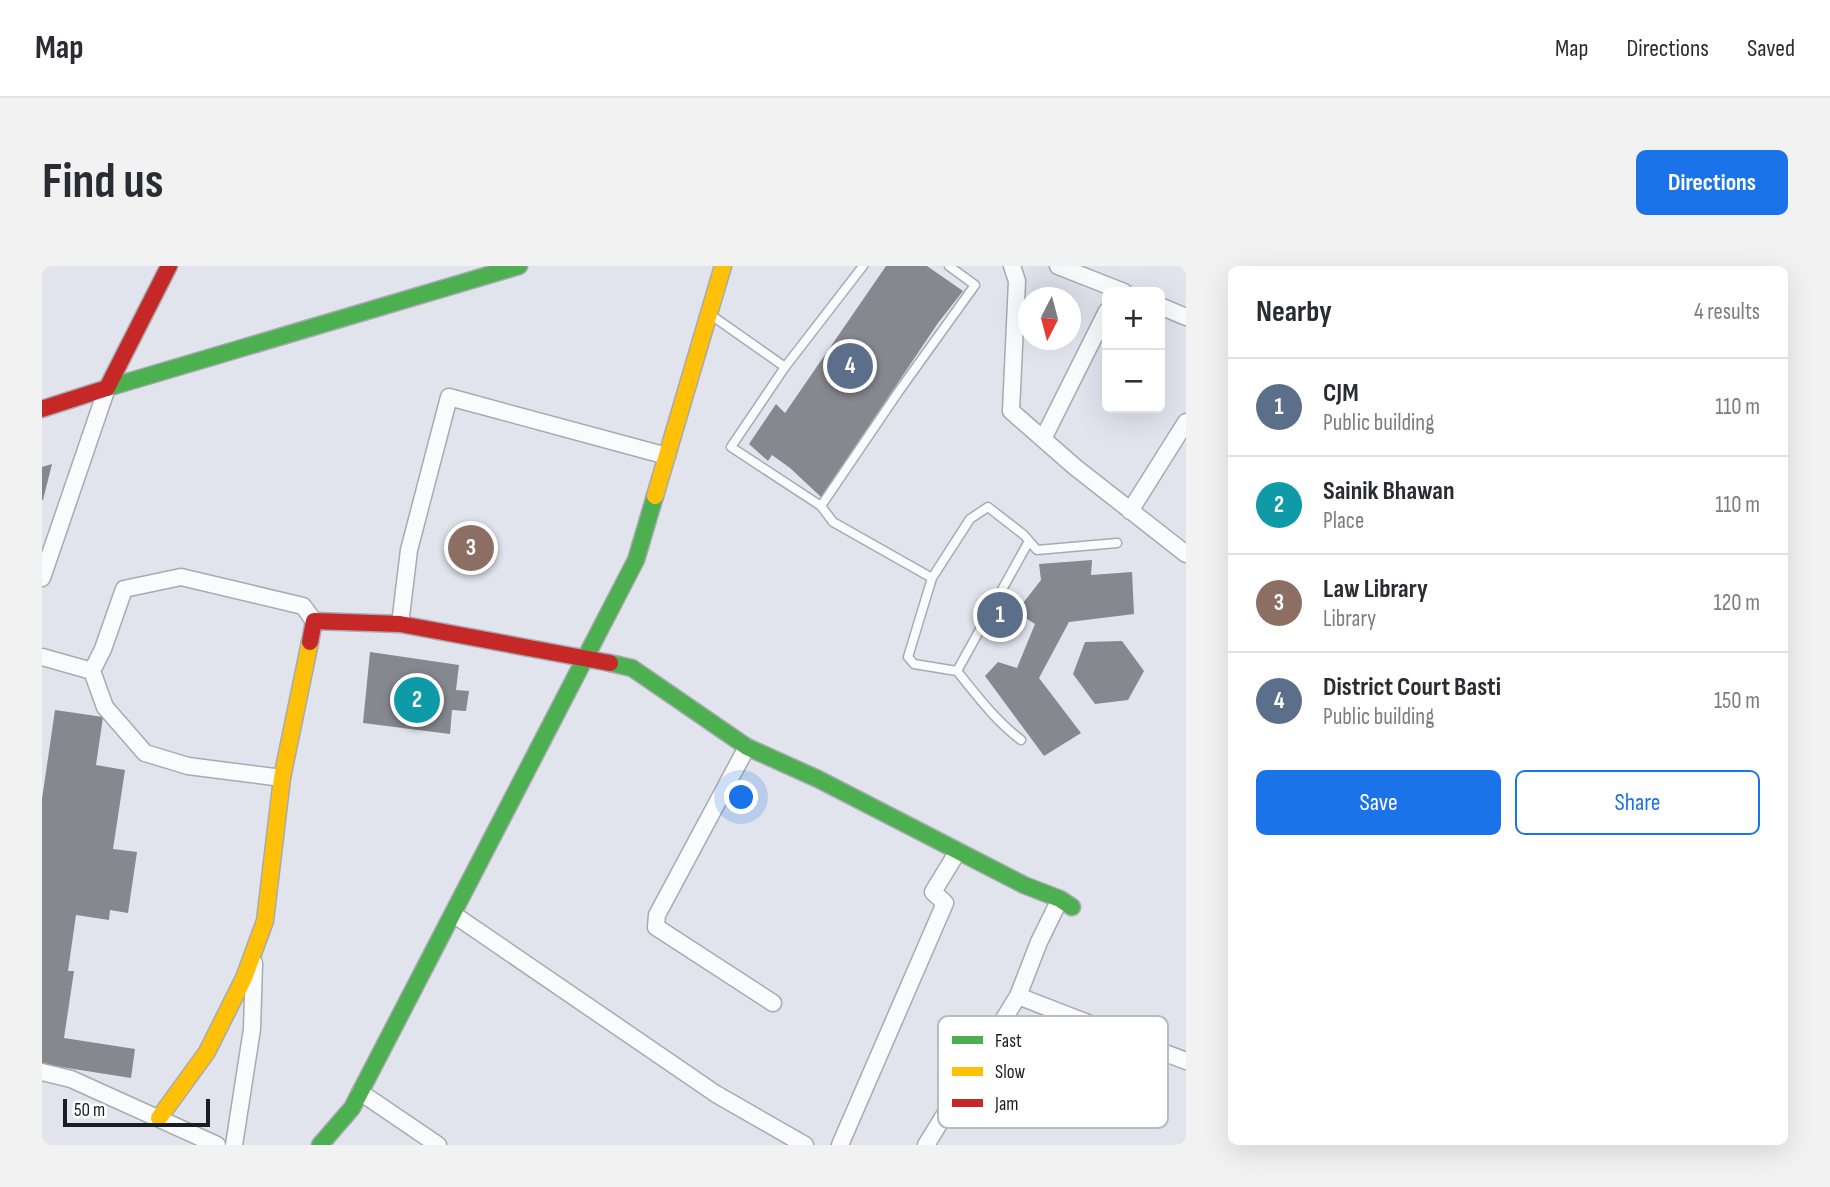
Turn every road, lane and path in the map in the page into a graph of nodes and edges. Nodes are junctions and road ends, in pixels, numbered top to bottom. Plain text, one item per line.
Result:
1 (169, 266) edge
2 (519, 266) edge
3 (723, 266) edge
4 (863, 266) edge
5 (949, 266) edge
6 (1012, 266) edge
7 (1058, 266) edge
8 (1110, 287) edge
9 (1165, 308) edge
10 (709, 314) junction
11 (1186, 317) edge
12 (1102, 321) edge
13 (785, 368) junction
14 (107, 388) junction
15 (42, 409) edge
16 (1186, 422) edge
17 (1044, 439) junction
18 (667, 456) junction
19 (821, 506) junction
20 (1130, 511) junction
21 (1029, 541) junction
22 (1117, 543) dead end
23 (1186, 554) edge
24 (42, 578) edge
25 (932, 578) junction
26 (314, 621) junction
27 (400, 624) junction
28 (42, 657) edge
29 (586, 657) junction
30 (92, 671) junction
31 (957, 671) junction
32 (1021, 740) dead end
33 (747, 747) junction
34 (282, 778) junction
35 (958, 851) junction
36 (453, 914) junction
37 (255, 948) junction
38 (1018, 996) junction
39 (773, 1003) dead end
40 (1006, 1016) edge
41 (1070, 1016) edge
42 (1168, 1054) edge
43 (1186, 1061) edge
44 (42, 1072) edge
45 (360, 1092) junction
46 (159, 1118) junction
47 (938, 1126) edge
48 (216, 1145) edge
49 (234, 1145) edge
50 (320, 1145) edge
51 (438, 1145) edge
52 (805, 1145) edge
53 (840, 1145) edge
54 (926, 1145) edge

1 - 14 street
2 - 14 street
3 - 10 street
4 - 13 lane
5 - 19 lane
6 - 17 street
7 - 8 street
9 - 11 street
10 - 13 lane
10 - 18 street
12 - 17 street
13 - 19 lane
14 - 15 street
14 - 24 street
16 - 20 street
17 - 20 street
18 - 27 street
18 - 29 street
19 - 25 lane
20 - 23 street
21 - 22 lane
21 - 25 lane
21 - 31 lane
25 - 31 lane
26 - 27 street
26 - 30 street
26 - 34 street
27 - 29 street
28 - 30 street
29 - 33 street
29 - 36 street
30 - 34 street
31 - 32 lane
33 - 35 street
33 - 39 street
34 - 37 street
35 - 38 street
35 - 53 street
36 - 45 street
36 - 52 street
37 - 46 street
37 - 49 street
38 - 40 street
38 - 41 street
42 - 43 street
44 - 46 street
45 - 50 street
45 - 51 street
46 - 48 street
47 - 54 street

